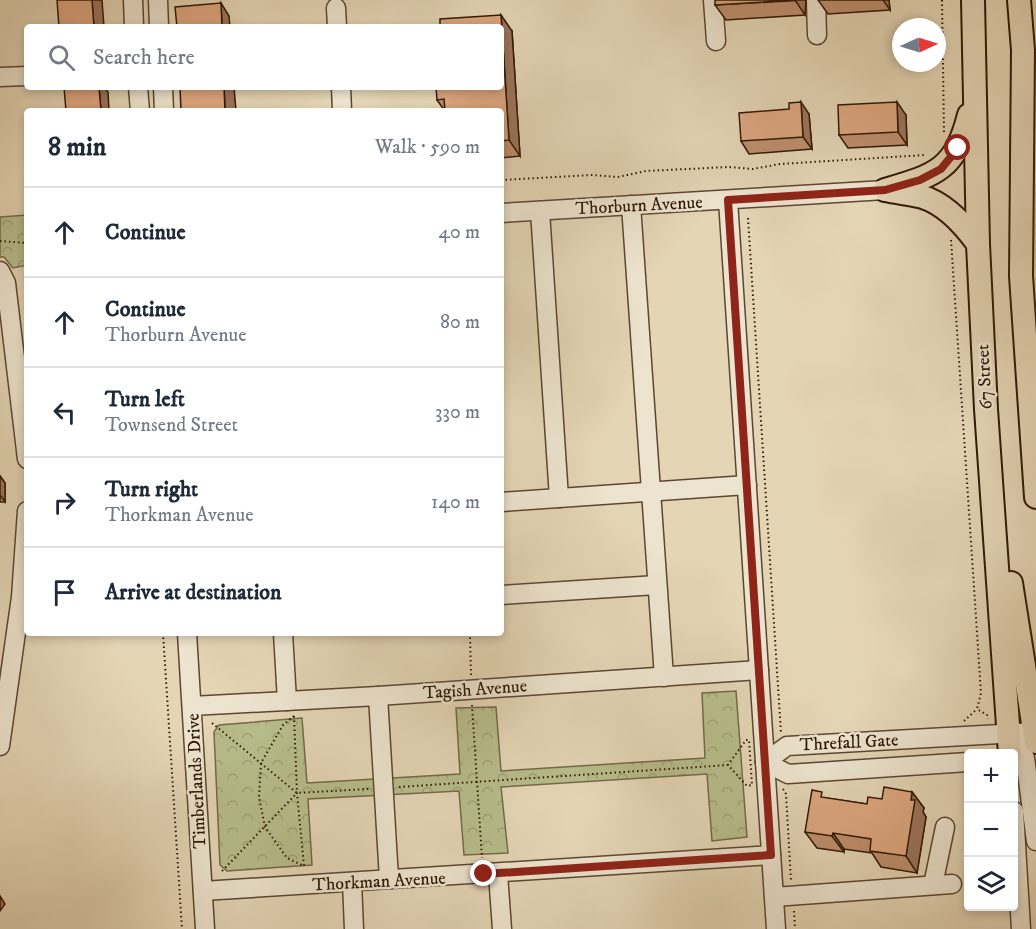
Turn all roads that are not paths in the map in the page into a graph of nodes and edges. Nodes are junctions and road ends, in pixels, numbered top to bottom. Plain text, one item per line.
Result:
1 (133, 0) edge
2 (158, 0) edge
3 (712, 0) edge
4 (816, 0) edge
5 (973, 0) edge
6 (1019, 0) edge
7 (1031, 0) edge
8 (336, 8) dead end
9 (134, 24) edge
10 (159, 24) edge
11 (337, 24) edge
12 (817, 35) dead end
13 (716, 41) dead end
14 (1023, 50) junction
15 (24, 76) edge
16 (0, 77) edge
17 (138, 90) edge
18 (163, 90) edge
19 (341, 90) edge
20 (975, 93) junction
21 (140, 108) edge
22 (164, 108) edge
23 (342, 108) edge
24 (885, 190) junction
25 (728, 200) junction
26 (631, 205) junction
27 (540, 211) junction
28 (504, 213) edge
29 (978, 244) junction
30 (0, 271) edge
31 (1031, 371) edge
32 (24, 434) edge
33 (747, 486) junction
34 (1036, 488) edge
35 (651, 492) junction
36 (559, 498) junction
37 (504, 502) edge
38 (24, 554) edge
39 (657, 585) junction
40 (504, 595) edge
41 (187, 636) edge
42 (284, 636) edge
43 (759, 670) junction
44 (664, 676) junction
45 (378, 696) junction
46 (287, 701) junction
47 (192, 706) junction
48 (0, 746) edge
49 (1025, 746) edge
50 (765, 762) junction
51 (964, 762) edge
52 (945, 827) dead end
53 (1036, 841) edge
54 (771, 855) junction
55 (1017, 857) edge
56 (498, 874) junction
57 (389, 879) junction
58 (352, 882) junction
59 (952, 884) dead end
60 (933, 885) junction
61 (203, 891) junction
62 (774, 897) junction
63 (205, 929) edge
64 (354, 929) edge
65 (502, 929) edge
66 (776, 929) edge
67 (1021, 929) edge

1 - 9 street
2 - 10 street
3 - 13 street
4 - 12 street
5 - 20 main road, 67 Street
6 - 14 main road
7 - 14 main road
8 - 11 street
14 - 31 main road
15 - 16 street
17 - 21 street
18 - 22 street
19 - 23 street
20 - 24 main road
20 - 29 main road, 67 Street
24 - 25 street, Thorburn Avenue
24 - 29 main road
25 - 26 street, Thorburn Avenue
25 - 33 street
26 - 27 street, Thorburn Avenue
26 - 35 street
27 - 28 street, Thorburn Avenue
27 - 36 street
29 - 49 main road, 67 Street
30 - 32 street
31 - 34 main road
33 - 35 street
33 - 43 street
35 - 36 street
35 - 39 street
36 - 37 street
38 - 48 street
39 - 40 street
39 - 44 street
41 - 47 street, Timberlands Drive
42 - 46 street
43 - 44 street, Tagish Avenue
43 - 50 street
44 - 45 street, Tagish Avenue
45 - 46 street, Tagish Avenue
45 - 57 street
46 - 47 street, Tagish Avenue
47 - 61 street, Timberlands Drive
49 - 50 street, Threfall Gate
49 - 53 street
50 - 51 street, Threfall Gate
50 - 54 street
52 - 60 street
54 - 56 street, Thorkman Avenue
54 - 62 street
55 - 67 street
56 - 57 street, Thorkman Avenue
56 - 65 street
57 - 58 street, Thorkman Avenue
58 - 61 street, Thorkman Avenue
58 - 64 street
59 - 60 street
60 - 62 street
61 - 63 street, Timberlands Drive
62 - 66 street

